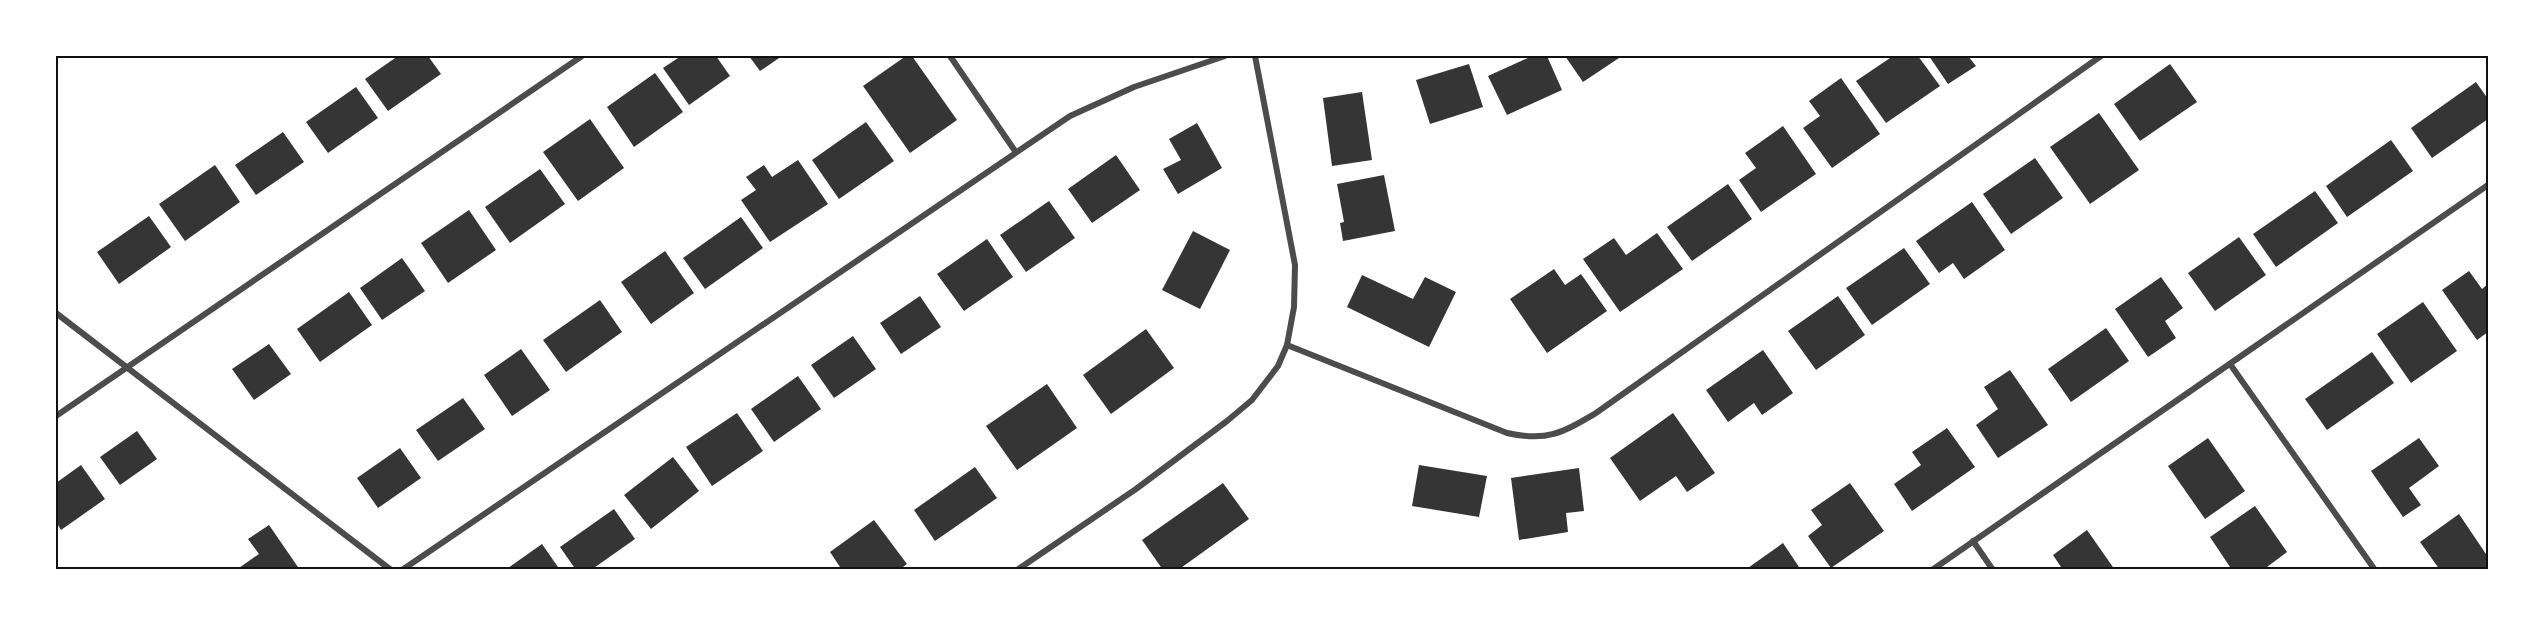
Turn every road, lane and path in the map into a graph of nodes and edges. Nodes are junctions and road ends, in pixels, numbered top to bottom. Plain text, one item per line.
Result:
1 (582, 56) edge
2 (950, 56) edge
3 (1225, 56) edge
4 (1255, 56) edge
5 (2101, 56) edge
6 (1015, 151) junction
7 (2488, 185) edge
8 (56, 313) edge
9 (1287, 345) junction
10 (2230, 364) junction
11 (125, 368) junction
12 (56, 416) edge
13 (1973, 541) junction
14 (391, 570) edge
15 (402, 570) edge
16 (1017, 570) edge
17 (1932, 570) edge
18 (1993, 570) edge
19 (2375, 570) edge

1 - 11 street
2 - 6 street
3 - 6 street
4 - 9 street
5 - 9 street
6 - 15 street
7 - 10 street
8 - 11 street
9 - 16 street
10 - 13 street
10 - 19 street
11 - 12 street
11 - 14 street
13 - 17 street
13 - 18 street

